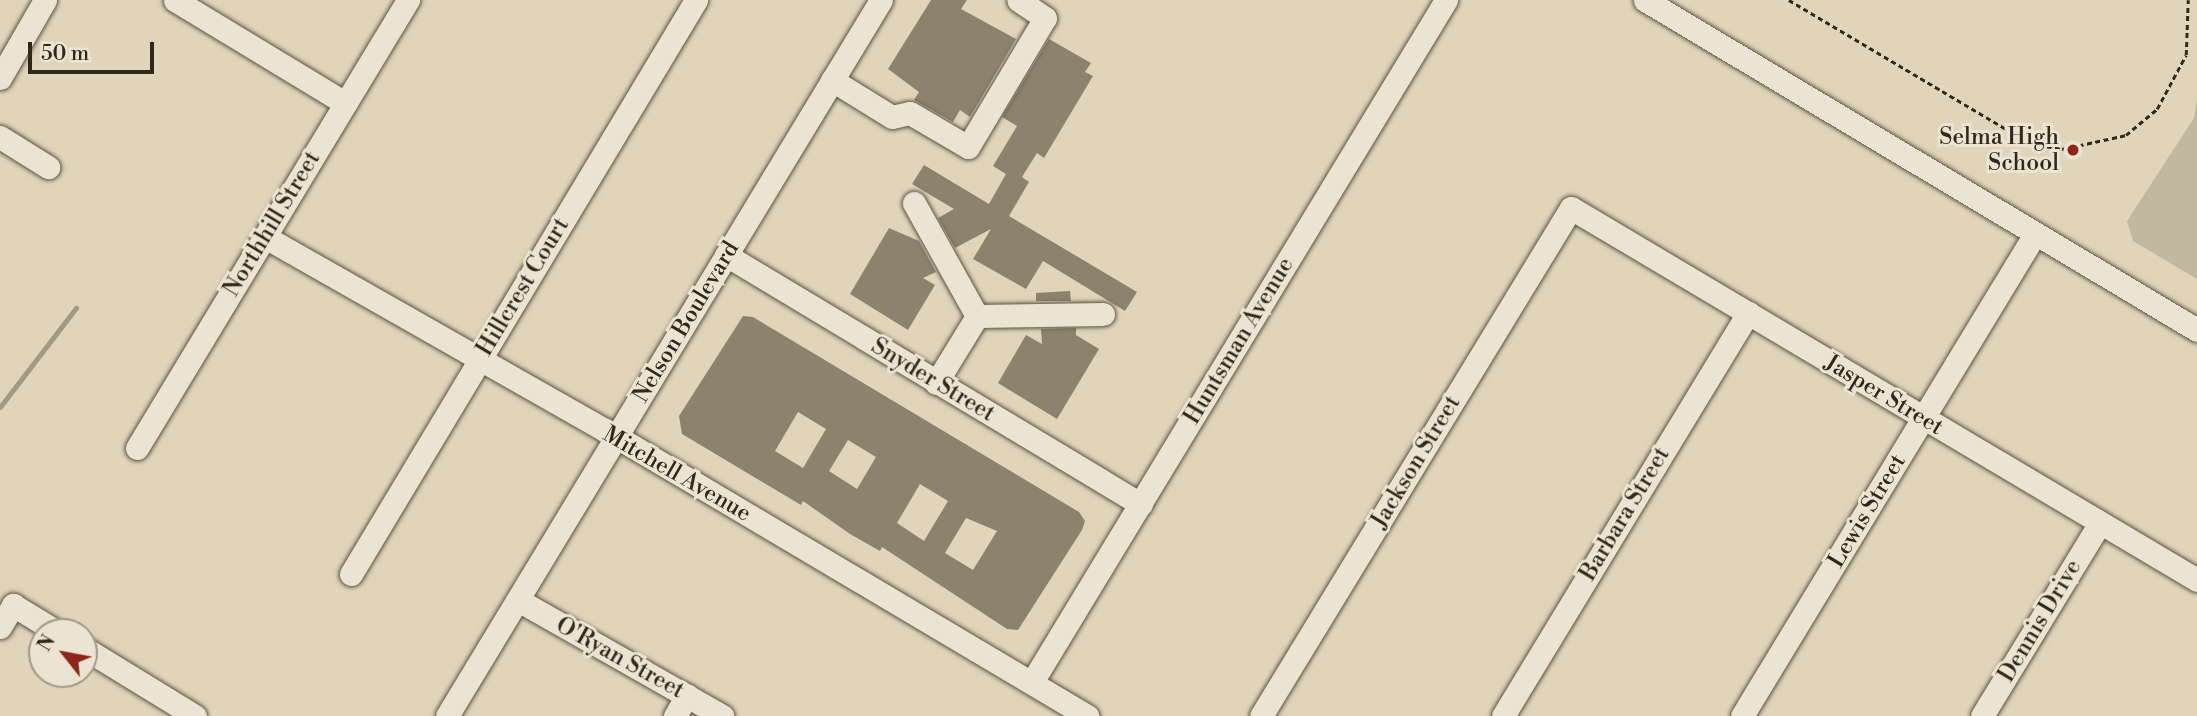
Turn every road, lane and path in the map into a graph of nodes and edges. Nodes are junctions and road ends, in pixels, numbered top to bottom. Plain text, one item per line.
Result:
1 (45, 0) edge
2 (175, 0) edge
3 (408, 0) edge
4 (696, 0) edge
5 (881, 0) edge
6 (1018, 0) edge
7 (1446, 0) edge
8 (1645, 0) edge
9 (1789, 0) edge
10 (2188, 0) edge
11 (0, 78) edge
12 (832, 80) junction
13 (345, 103) junction
14 (0, 137) edge
15 (48, 167) dead end
16 (914, 203) dead end
17 (1571, 208) joint
18 (2035, 234) junction
19 (265, 237) junction
20 (726, 255) junction
21 (1748, 313) junction
22 (1103, 314) dead end
23 (977, 316) junction
24 (2197, 330) edge
25 (479, 362) junction
26 (936, 383) junction
27 (1923, 418) junction
28 (617, 438) junction
29 (137, 448) dead end
30 (1141, 504) junction
31 (2098, 526) junction
32 (351, 574) dead end
33 (2197, 580) edge
34 (518, 600) junction
35 (34, 618) edge
36 (0, 627) edge
37 (98, 657) edge
38 (1032, 682) junction
39 (687, 695) junction
40 (181, 712) edge
41 (447, 716) edge
42 (675, 716) edge
43 (722, 716) edge
44 (1087, 716) edge
45 (1261, 716) edge
46 (1503, 716) edge
47 (1742, 716) edge
48 (1982, 716) edge

1 - 11 street
2 - 13 street
3 - 13 street, Northhill Street
4 - 25 street, Hillcrest Court
5 - 12 street, Nelson Boulevard
6 - 12 street
7 - 30 street, Huntsman Avenue
8 - 18 street
9 - 10 path
12 - 20 street, Nelson Boulevard
13 - 19 street, Northhill Street
14 - 15 street
16 - 23 street
17 - 21 street, Jasper Street
17 - 45 street, Jackson Street
18 - 24 street
18 - 27 street, Lewis Street
19 - 25 street, Mitchell Avenue
19 - 29 street, Northhill Street
20 - 26 street, Snyder Street
20 - 28 street, Nelson Boulevard
21 - 27 street, Jasper Street
21 - 46 street, Barbara Street
22 - 23 street
23 - 26 street
25 - 28 street, Mitchell Avenue
25 - 32 street, Hillcrest Court
26 - 30 street, Snyder Street
27 - 31 street, Jasper Street
27 - 47 street, Lewis Street
28 - 34 street, Nelson Boulevard
28 - 38 street, Mitchell Avenue
30 - 38 street, Huntsman Avenue
31 - 33 street, Jasper Street
31 - 48 street, Dennis Drive
34 - 39 street, O'Ryan Street
34 - 41 street, Nelson Boulevard
35 - 36 street
37 - 40 street
38 - 44 street, Mitchell Avenue
39 - 42 street
39 - 43 street, O'Ryan Street

